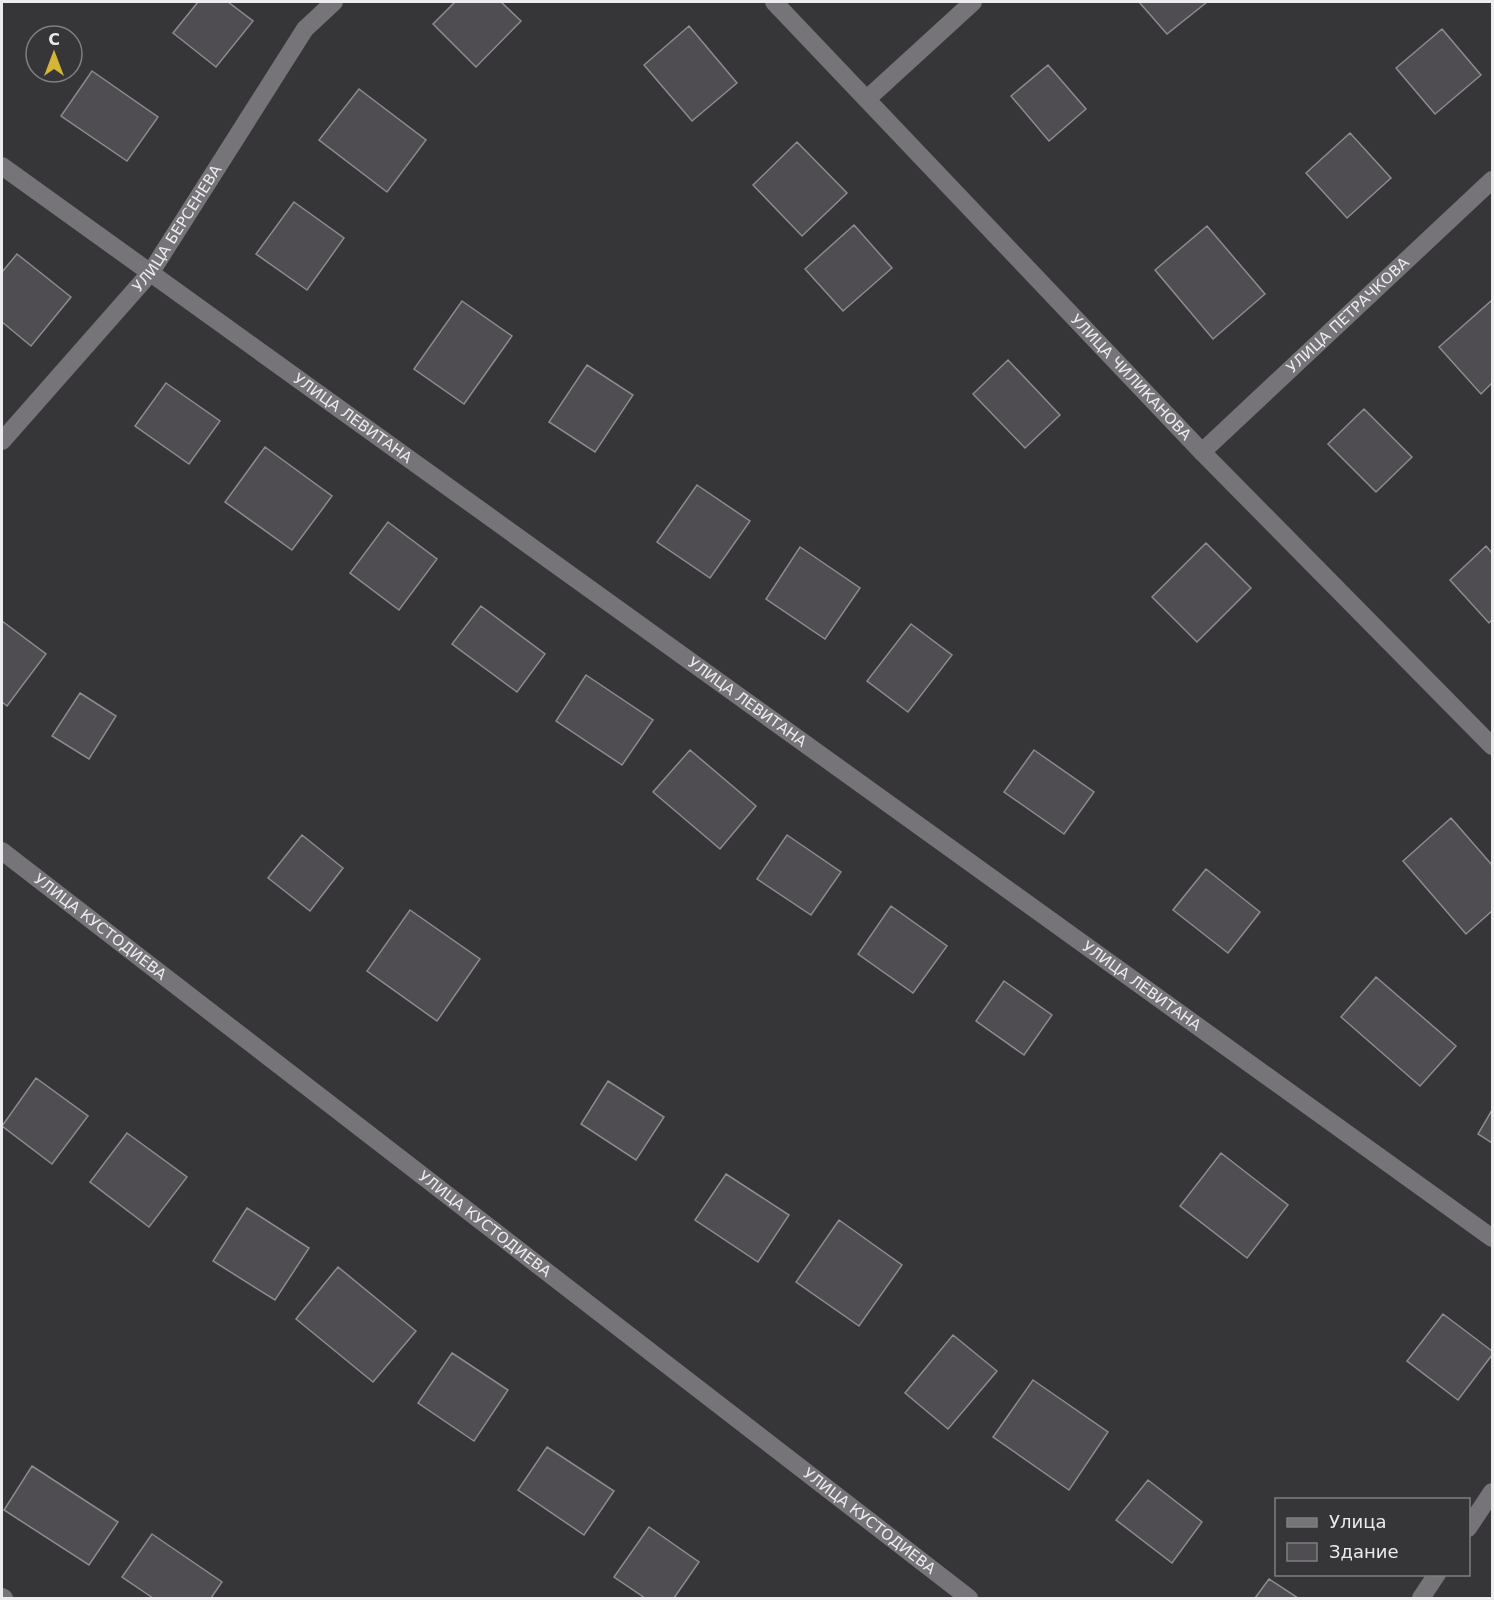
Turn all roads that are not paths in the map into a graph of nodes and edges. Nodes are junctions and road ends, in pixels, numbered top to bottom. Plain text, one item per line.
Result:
1 (334, 2) edge
2 (774, 2) edge
3 (973, 2) edge
4 (867, 99) junction
5 (2, 166) edge
6 (1492, 180) edge
7 (151, 272) junction
8 (2, 441) edge
9 (1202, 452) junction
10 (1492, 746) edge
11 (2, 851) edge
12 (1492, 1238) edge
13 (1492, 1492) edge
14 (1470, 1525) edge
15 (1436, 1576) edge
16 (969, 1599) edge
17 (1421, 1599) edge

1 - 7 street, УЛИЦА БЕРСЕНЕВА
2 - 4 street, УЛИЦА ЧИЛИКАНОВА
3 - 4 street
4 - 9 street, УЛИЦА ЧИЛИКАНОВА
5 - 7 street, УЛИЦА ЛЕВИТАНА
6 - 9 street, УЛИЦА ПЕТРАЧКОВА
7 - 8 street, УЛИЦА БЕРСЕНЕВА
7 - 12 street, УЛИЦА ЛЕВИТАНА
9 - 10 street, УЛИЦА ЧИЛИКАНОВА
11 - 16 street, УЛИЦА КУСТОДИЕВА
13 - 14 street
15 - 17 street

